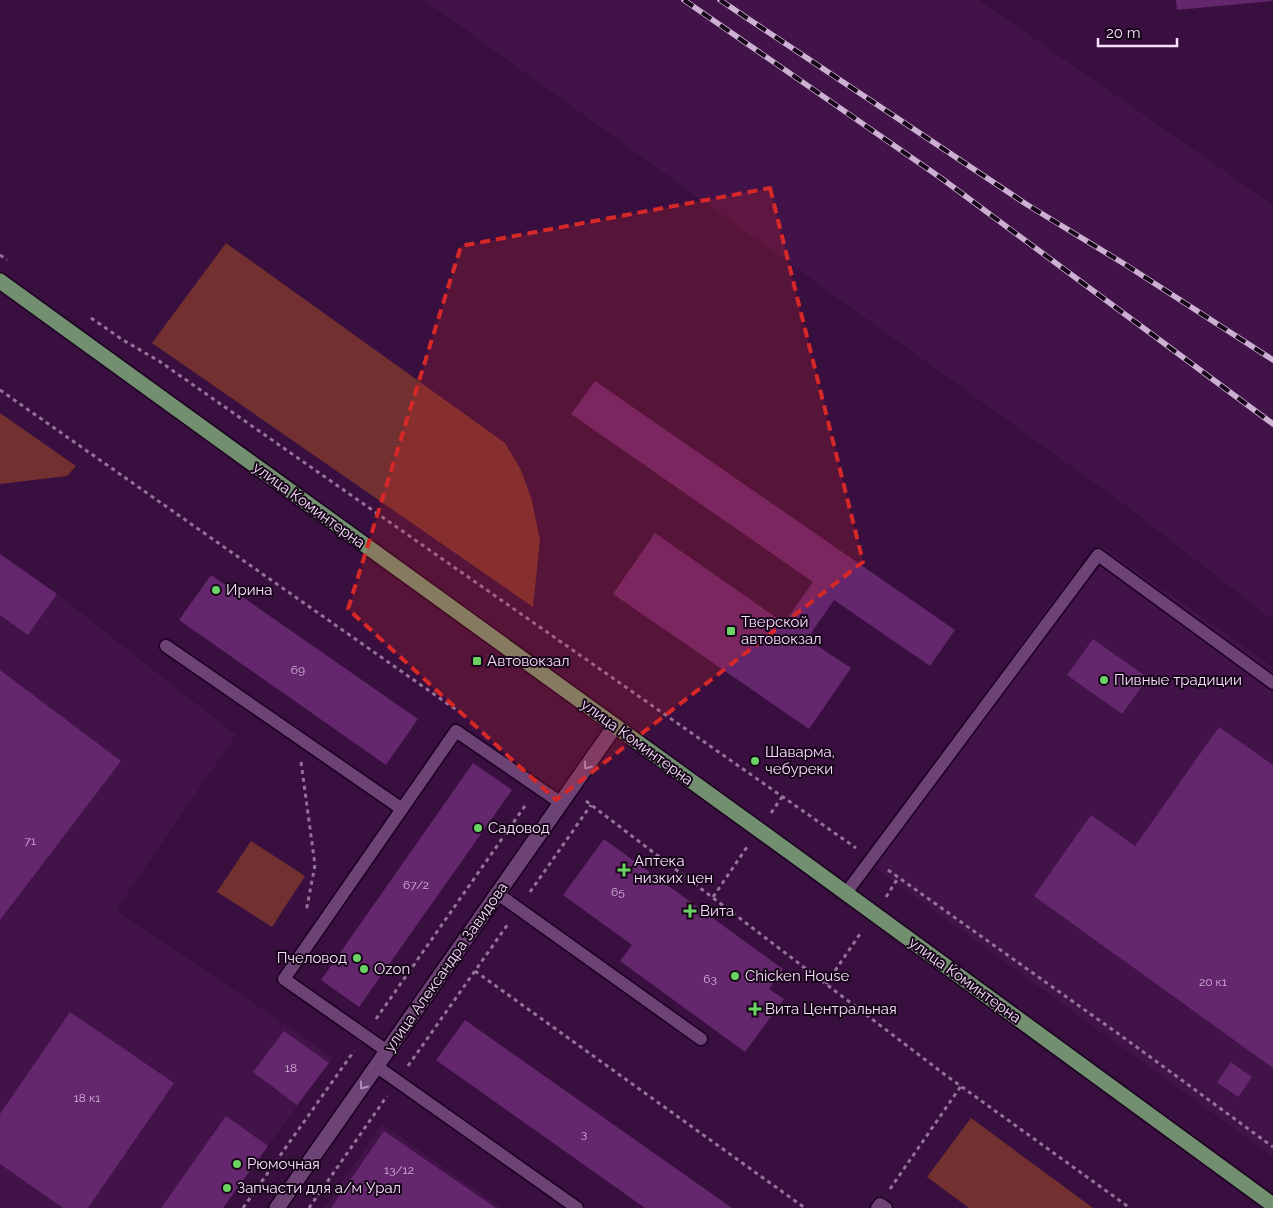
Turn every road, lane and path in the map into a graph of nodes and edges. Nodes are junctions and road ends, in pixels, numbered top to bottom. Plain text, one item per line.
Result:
1 (0, 256) edge
2 (8, 261) dead end
3 (0, 281) edge
4 (90, 317) dead end
5 (0, 390) edge
6 (166, 646) dead end
7 (1273, 683) edge
8 (458, 711) dead end
9 (615, 726) junction
10 (297, 736) junction
11 (538, 787) junction
12 (570, 789) junction
13 (561, 803) junction
14 (591, 805) junction
15 (402, 808) junction
16 (872, 859) junction
17 (846, 893) junction
18 (498, 894) junction
19 (519, 908) junction
20 (306, 913) dead end
21 (454, 956) junction
22 (475, 971) junction
23 (364, 1035) junction
24 (701, 1039) dead end
25 (387, 1051) junction
26 (376, 1066) junction
27 (397, 1081) junction
28 (961, 1086) junction
29 (1273, 1147) edge
30 (1273, 1205) edge
31 (881, 1207) edge
32 (243, 1208) edge
33 (277, 1208) edge
34 (309, 1208) edge
35 (577, 1208) edge
36 (806, 1208) edge
37 (1130, 1208) edge

1 - 2 path
3 - 9 main road, улица Коминтерна
4 - 16 path
5 - 8 path
6 - 10 lane
7 - 16 lane
9 -> 12 street, улица Александра Завидова
9 - 17 main road, улица Коминтерна
10 - 15 lane
10 - 20 path
11 - 13 lane
11 - 15 lane
11 - 23 path
12 - 13 street, улица Александра Завидова
12 - 14 path
13 - 18 street, улица Александра Завидова
14 - 19 path
14 - 28 path
15 - 23 lane
16 - 17 lane
16 - 29 path
17 - 30 main road, улица Коминтерна
18 - 19 lane
18 - 21 street, улица Александра Завидова
19 - 22 path
19 - 24 lane
21 - 22 path
21 - 25 street, улица Александра Завидова
22 - 27 path
22 - 36 path
23 - 25 lane
23 - 32 path
25 - 26 street, улица Александра Завидова
26 - 27 lane
26 -> 33 street, улица Александра Завидова
27 - 34 path
27 - 35 lane
28 - 31 path
28 - 37 path

